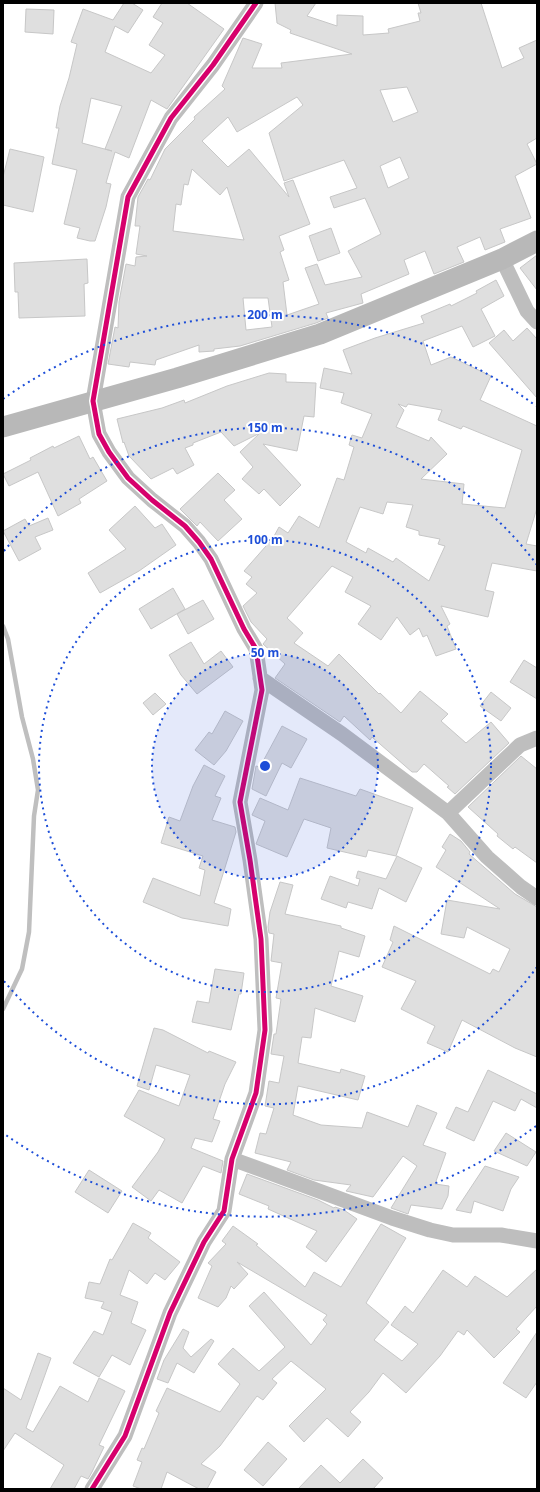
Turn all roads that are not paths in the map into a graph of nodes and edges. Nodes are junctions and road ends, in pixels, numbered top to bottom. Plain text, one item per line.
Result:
1 (256, 3) edge
2 (537, 240) edge
3 (502, 259) junction
4 (537, 322) edge
5 (93, 401) junction
6 (3, 427) edge
7 (260, 678) junction
8 (537, 738) edge
9 (448, 813) junction
10 (537, 898) edge
11 (232, 1158) junction
12 (537, 1241) edge
13 (92, 1489) edge

1 - 5 street
2 - 3 main road
3 - 4 street
3 - 5 main road
5 - 6 main road
5 - 7 street
7 - 9 street
7 - 11 street
8 - 9 street
9 - 10 street
11 - 12 street
11 - 13 street

